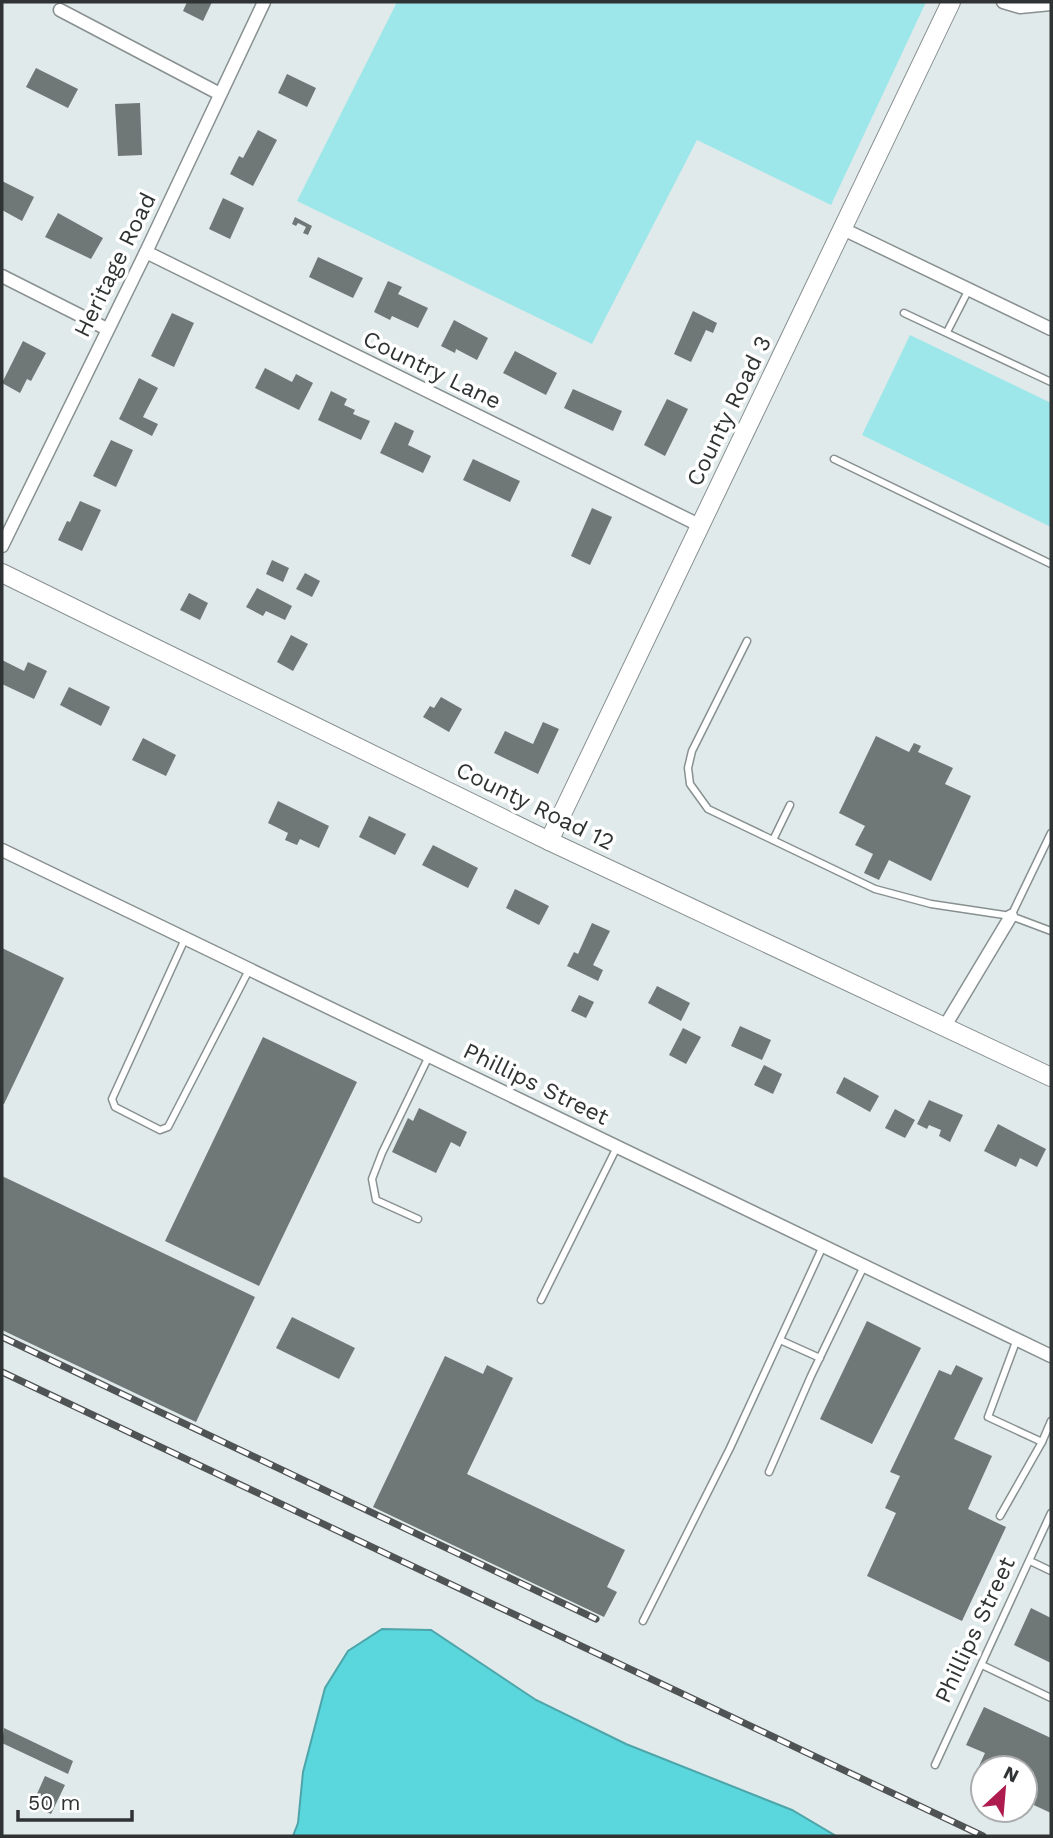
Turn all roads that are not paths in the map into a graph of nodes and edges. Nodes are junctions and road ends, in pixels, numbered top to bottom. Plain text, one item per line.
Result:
1 (264, 2) edge
2 (951, 2) edge
3 (1003, 2) edge
4 (1051, 4) edge
5 (60, 10) dead end
6 (220, 94) junction
7 (844, 229) junction
8 (146, 252) junction
9 (2, 276) edge
10 (969, 289) junction
11 (904, 313) dead end
12 (107, 329) junction
13 (1051, 329) edge
14 (947, 331) junction
15 (1051, 382) edge
16 (834, 459) dead end
17 (701, 526) junction
18 (2, 546) edge
19 (1051, 564) edge
20 (2, 573) edge
21 (747, 641) dead end
22 (790, 805) dead end
23 (1051, 834) edge
24 (549, 841) junction
25 (773, 841) junction
26 (2, 850) edge
27 (1011, 916) junction
28 (1051, 931) edge
29 (185, 939) junction
30 (249, 970) junction
31 (945, 1026) junction
32 (429, 1056) junction
33 (1051, 1077) edge
34 (617, 1147) junction
35 (418, 1219) dead end
36 (823, 1246) junction
37 (864, 1266) junction
38 (541, 1300) dead end
39 (1017, 1339) junction
40 (780, 1340) junction
41 (1051, 1356) edge
42 (820, 1358) junction
43 (1051, 1421) edge
44 (1042, 1442) junction
45 (769, 1472) dead end
46 (1051, 1513) edge
47 (1000, 1516) dead end
48 (1030, 1561) junction
49 (1051, 1571) edge
50 (643, 1621) dead end
51 (982, 1665) junction
52 (1051, 1698) edge
53 (935, 1765) dead end

1 - 6 street, Heritage Road
2 - 7 main road, County Road 3
3 - 4 street
5 - 6 street
6 - 8 street, Heritage Road
7 - 10 street
7 - 17 main road, County Road 3
8 - 12 street, Heritage Road
8 - 17 street, Country Lane
9 - 12 street
10 - 13 street
10 - 14 lane
11 - 14 lane
12 - 18 street, Heritage Road
14 - 15 lane
16 - 19 lane
17 - 24 main road, County Road 3
20 - 24 main road, County Road 12
21 - 25 lane
22 - 25 lane
23 - 27 lane
24 - 31 main road, County Road 12
25 - 27 lane
26 - 29 street, Phillips Street
27 - 28 lane
27 - 31 street
29 - 30 street, Phillips Street
29 - 30 lane
30 - 32 street, Phillips Street
31 - 33 main road, County Road 12
32 - 34 street, Phillips Street
32 - 35 lane
34 - 36 street, Phillips Street
34 - 38 lane
36 - 37 street, Phillips Street
36 - 40 lane
37 - 39 street, Phillips Street
37 - 42 lane
39 - 41 street, Phillips Street
39 - 44 lane
40 - 42 lane
40 - 50 lane
42 - 45 lane
43 - 44 lane
44 - 47 lane
46 - 48 lane, Phillips Street
48 - 49 lane
48 - 51 lane, Phillips Street
51 - 52 lane
51 - 53 lane, Phillips Street

